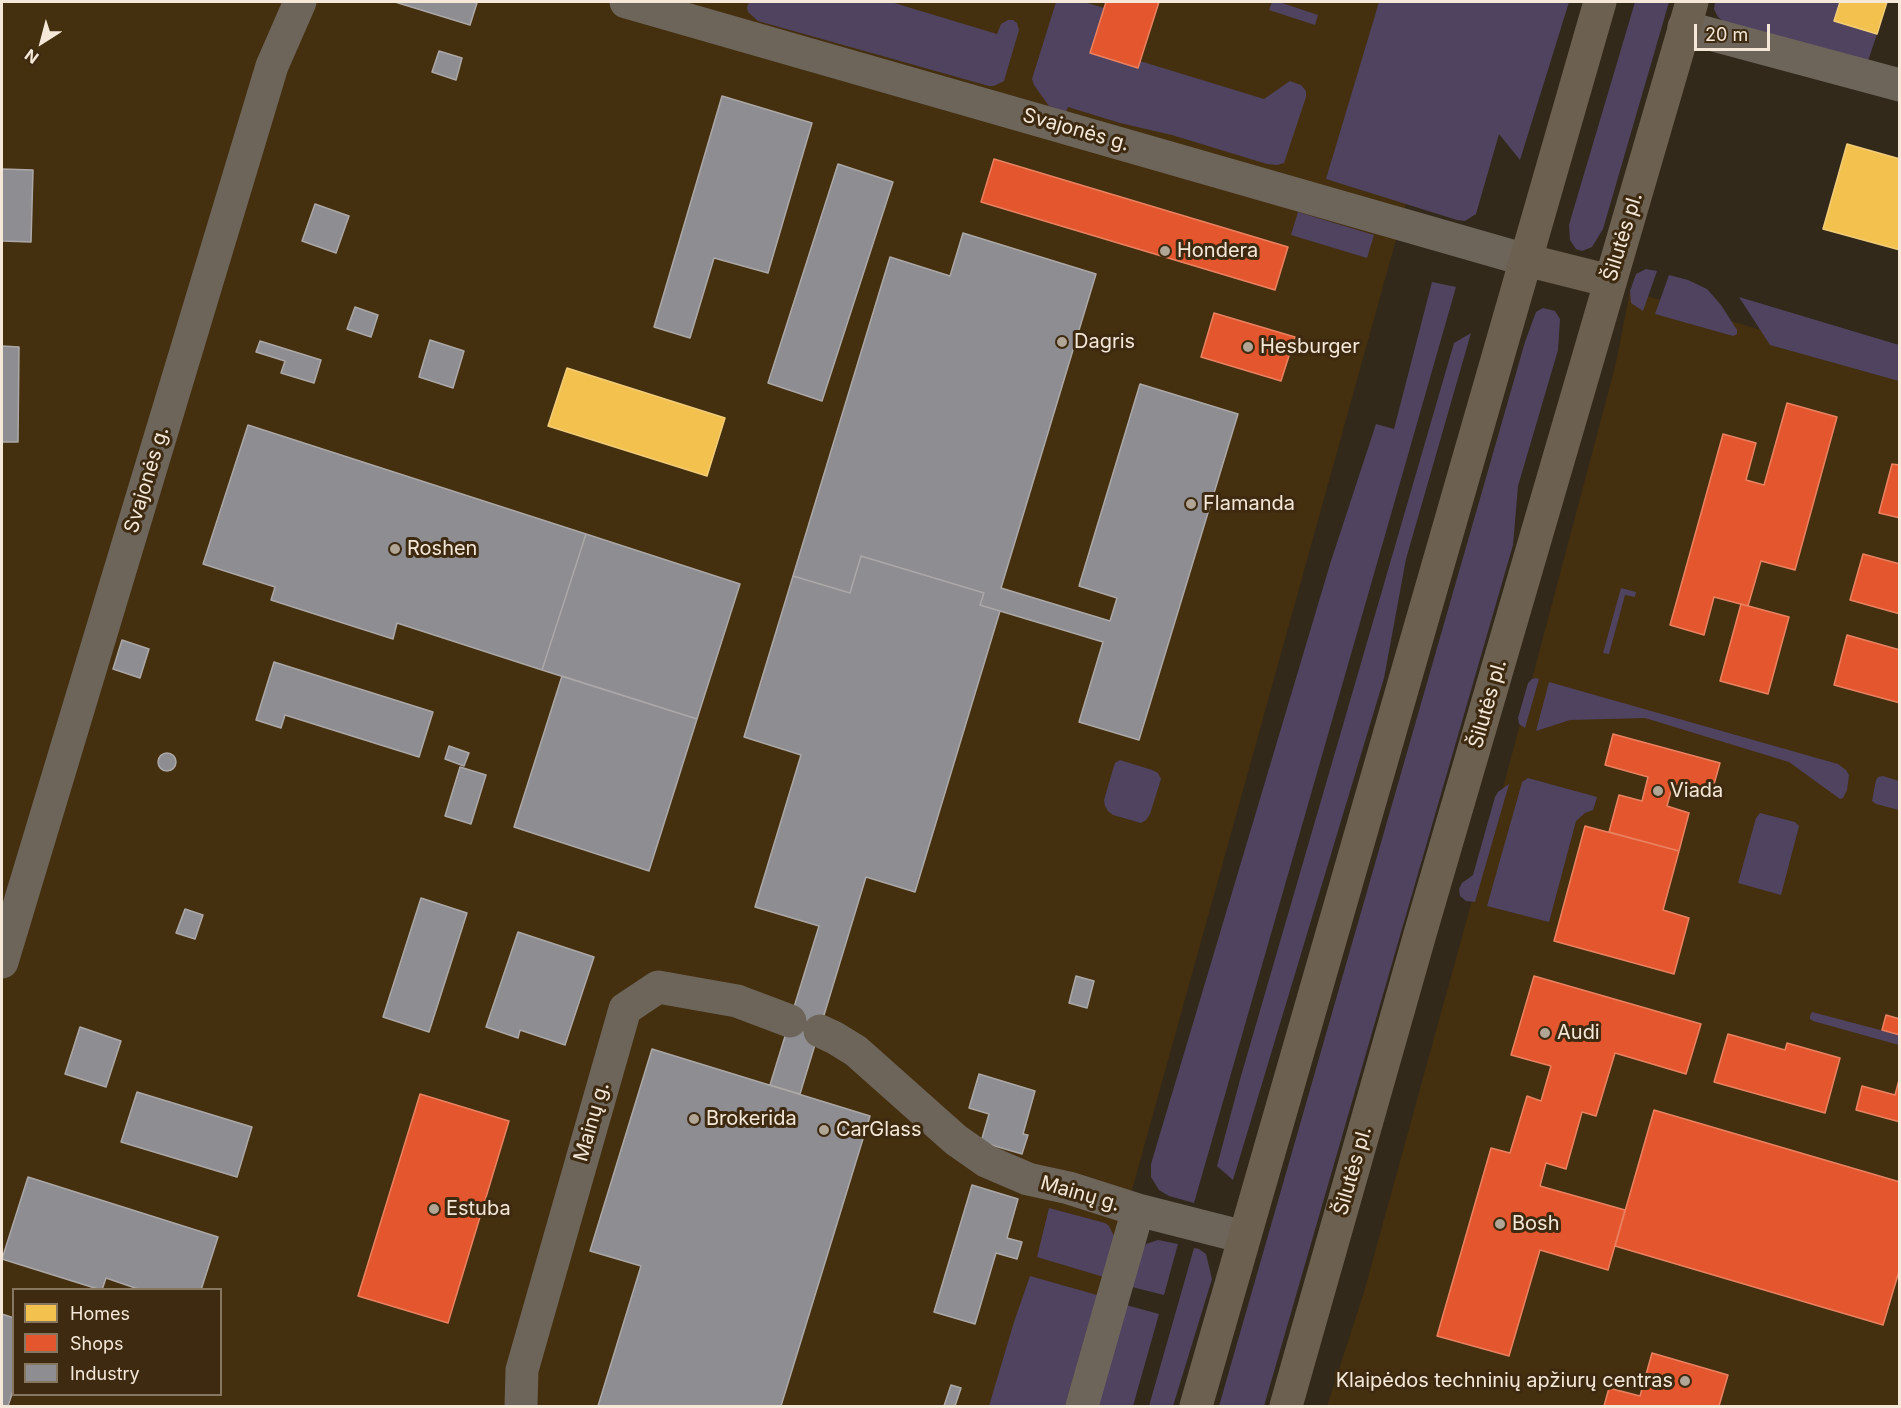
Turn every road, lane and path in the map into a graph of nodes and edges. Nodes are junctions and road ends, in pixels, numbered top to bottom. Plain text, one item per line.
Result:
1 (300, 2) edge
2 (626, 2) edge
3 (1600, 2) edge
4 (1688, 14) edge
5 (1899, 85) edge
6 (1526, 260) junction
7 (1610, 281) junction
8 (2, 962) edge
9 (1138, 1210) junction
10 (1244, 1237) junction
11 (521, 1407) edge
12 (1082, 1407) edge
13 (1196, 1407) edge
14 (1286, 1407) edge

1 - 8 street, Svajonės g.
2 - 6 street, Svajonės g.
3 - 6 main road
4 - 5 street
4 - 7 main road, Šilutės pl.
6 - 7 main road
6 - 10 main road
7 - 14 main road, Šilutės pl.
9 - 10 street, Mainų g.
9 - 11 street, Mainų g.
9 - 12 street, Mainų g.
10 - 13 main road

